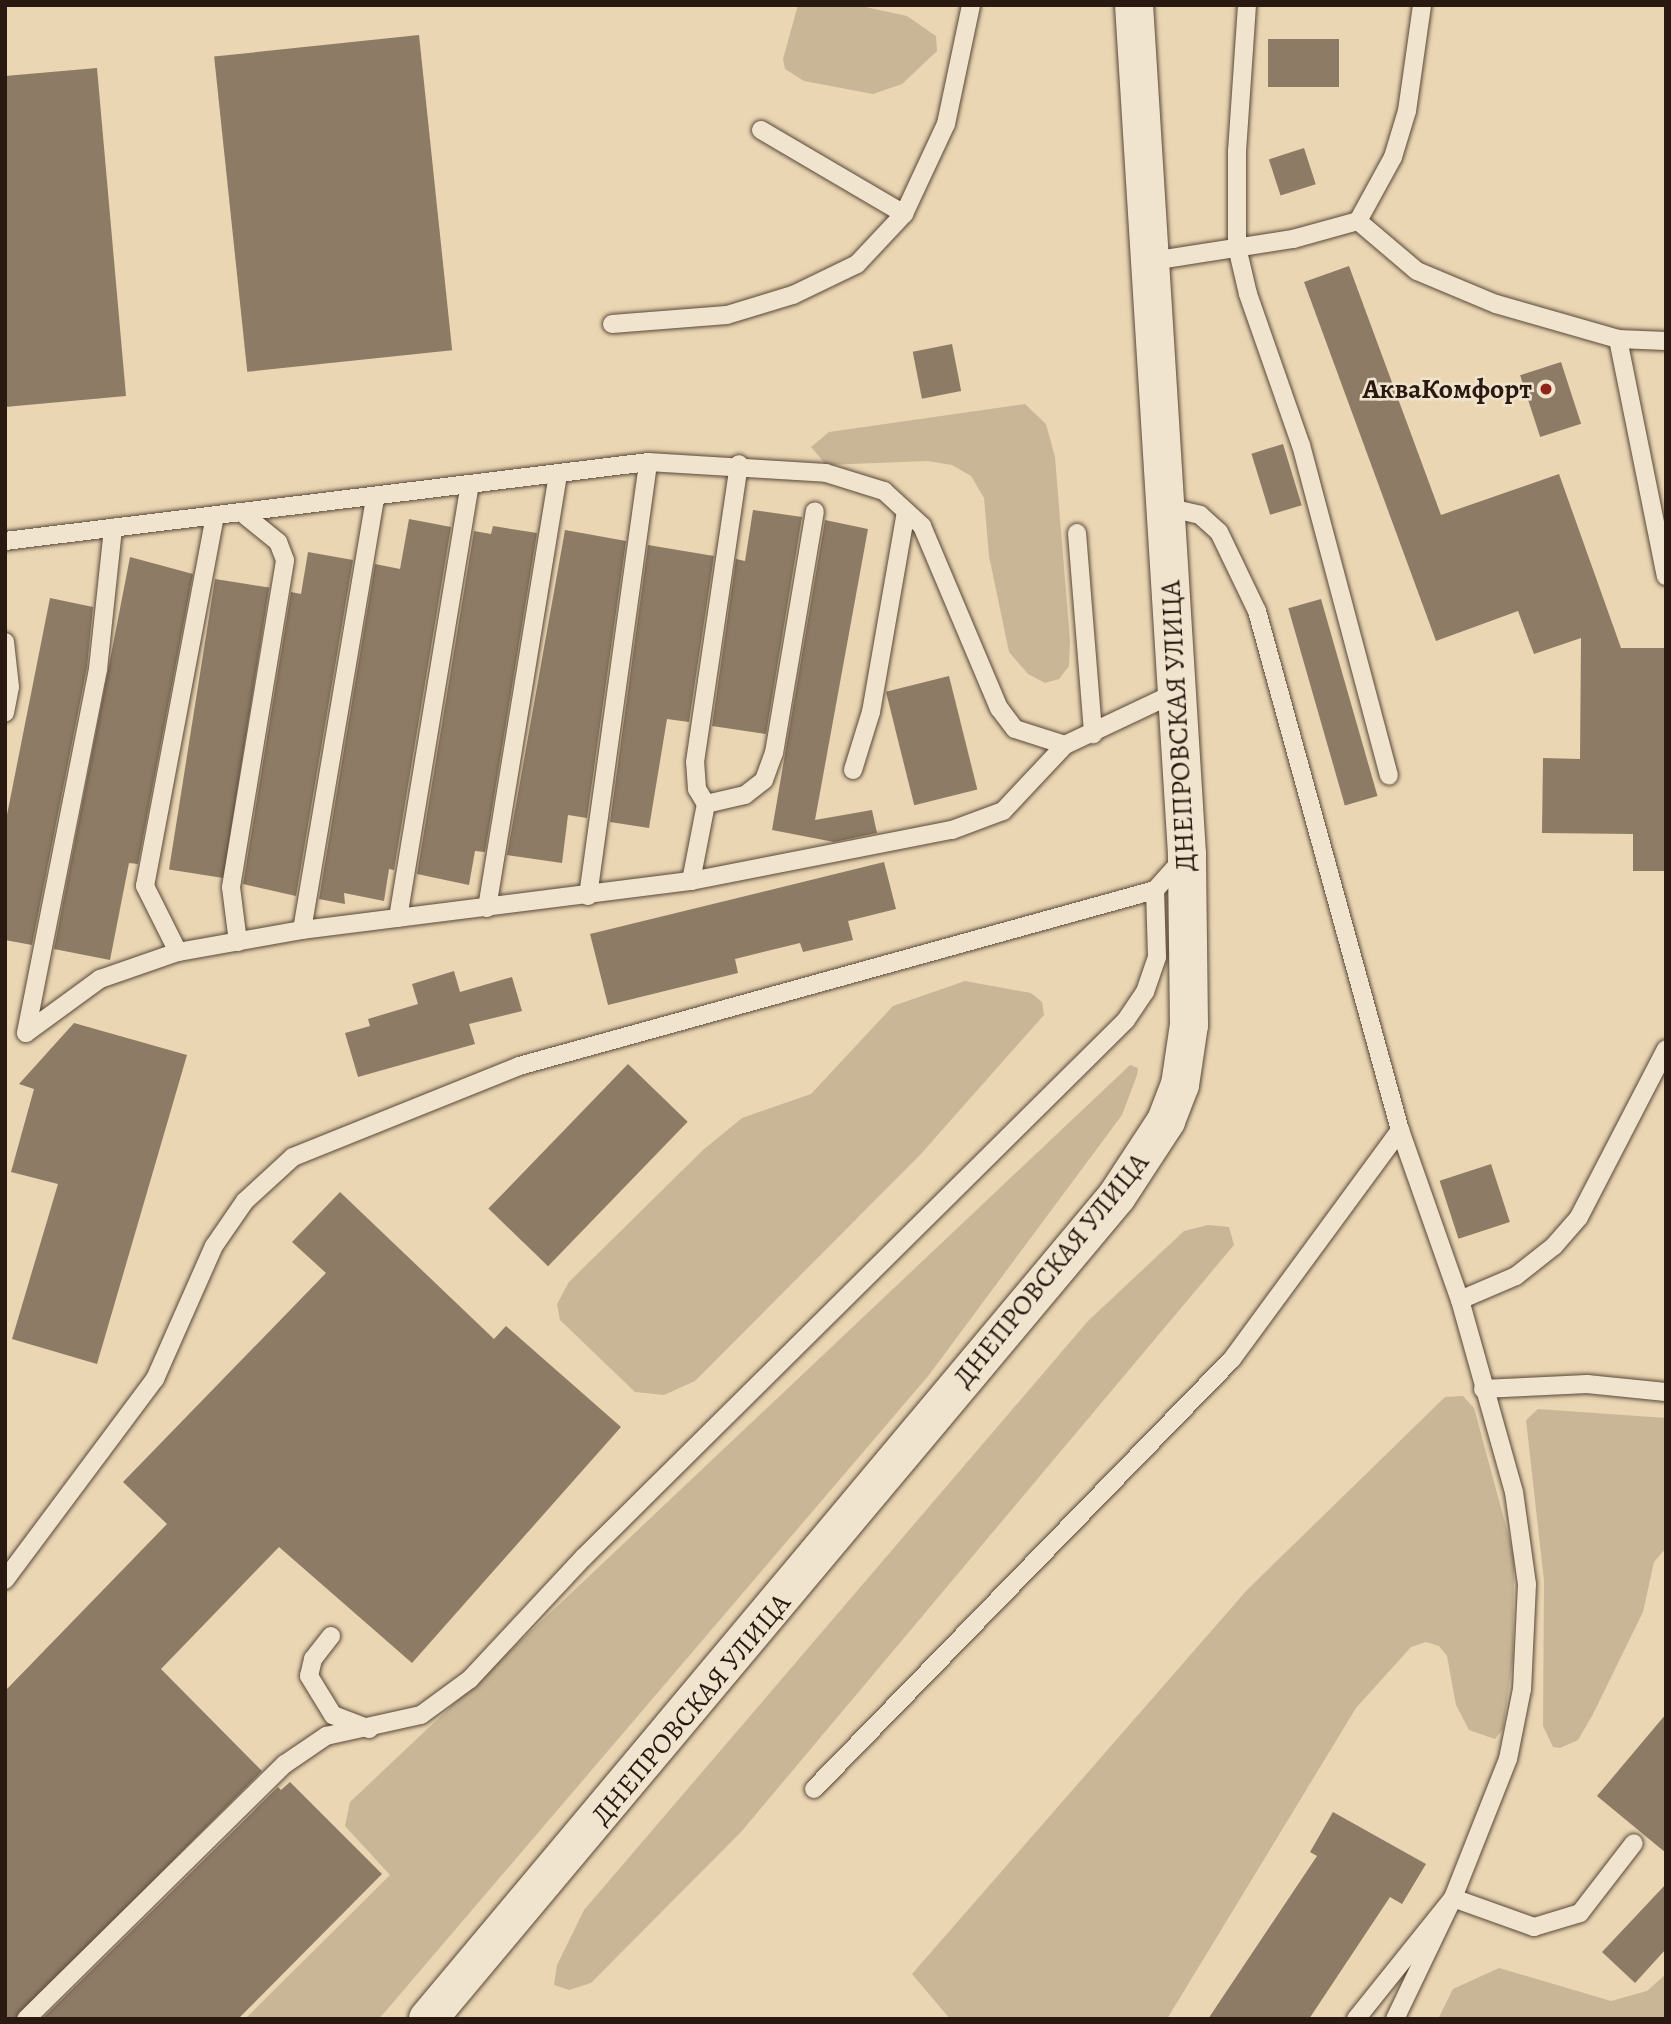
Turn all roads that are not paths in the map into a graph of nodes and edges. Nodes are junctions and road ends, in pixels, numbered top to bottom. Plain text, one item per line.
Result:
1 (971, 5) edge
2 (1134, 5) edge
3 (1247, 5) edge
4 (1423, 5) edge
5 (761, 130) dead end
6 (904, 214) junction
7 (1357, 221) junction
8 (1237, 247) junction
9 (1152, 261) junction
10 (612, 324) dead end
11 (1618, 339) junction
12 (1666, 341) edge
13 (648, 462) junction
14 (739, 464) junction
15 (558, 475) junction
16 (470, 484) junction
17 (376, 497) junction
18 (1166, 507) junction
19 (815, 511) dead end
20 (906, 512) junction
21 (242, 513) junction
22 (215, 516) junction
23 (113, 528) junction
24 (1077, 533) dead end
25 (5, 541) edge
26 (1666, 576) edge
27 (5, 642) edge
28 (1177, 692) junction
29 (5, 713) edge
30 (1093, 734) junction
31 (1065, 745) junction
32 (853, 770) dead end
33 (1390, 776) dead end
34 (706, 804) junction
35 (1187, 854) junction
36 (691, 881) junction
37 (1155, 890) junction
38 (588, 896) junction
39 (487, 908) junction
40 (398, 918) junction
41 (302, 930) junction
42 (238, 942) junction
43 (178, 952) junction
44 (1666, 1049) edge
45 (1400, 1130) junction
46 (1460, 1300) junction
47 (1483, 1389) junction
48 (1666, 1392) edge
49 (5, 1580) edge
50 (331, 1636) dead end
51 (372, 1730) junction
52 (814, 1788) dead end
53 (1634, 1843) dead end
54 (1453, 1898) junction
55 (26, 2019) edge
56 (428, 2019) edge
57 (1356, 2019) edge
58 (1395, 2019) edge

1 - 6 lane
2 - 9 main road, ДНЕПРОВСКАЯ УЛИЦА
3 - 8 lane
4 - 7 lane
5 - 6 lane
6 - 10 lane
7 - 8 lane
7 - 11 lane
8 - 9 lane
8 - 33 lane
9 - 18 main road, ДНЕПРОВСКАЯ УЛИЦА
11 - 12 lane
11 - 26 lane
13 - 14 lane
13 - 15 lane
13 - 38 lane
14 - 20 lane
14 - 34 lane
15 - 16 lane
15 - 39 lane
16 - 17 lane
16 - 40 lane
17 - 21 lane
17 - 41 lane
18 - 28 main road, ДНЕПРОВСКАЯ УЛИЦА
18 - 45 lane
19 - 34 lane
20 - 31 lane
20 - 32 lane
21 - 22 lane
21 - 42 lane
22 - 23 lane
22 - 43 lane
23 - 25 lane
23 - 43 lane
24 - 30 lane
27 - 29 lane
28 - 30 lane
28 - 35 main road, ДНЕПРОВСКАЯ УЛИЦА
30 - 31 lane
31 - 36 lane
34 - 36 lane
35 - 37 lane
35 - 56 main road, ДНЕПРОВСКАЯ УЛИЦА
36 - 38 lane
37 - 49 lane
37 - 51 lane
38 - 39 lane
39 - 40 lane
40 - 41 lane
41 - 42 lane
42 - 43 lane
44 - 46 lane
45 - 46 lane
45 - 52 lane
46 - 47 lane
47 - 48 lane
47 - 54 lane
50 - 51 lane
51 - 55 lane
53 - 54 lane
54 - 57 lane
54 - 58 lane

